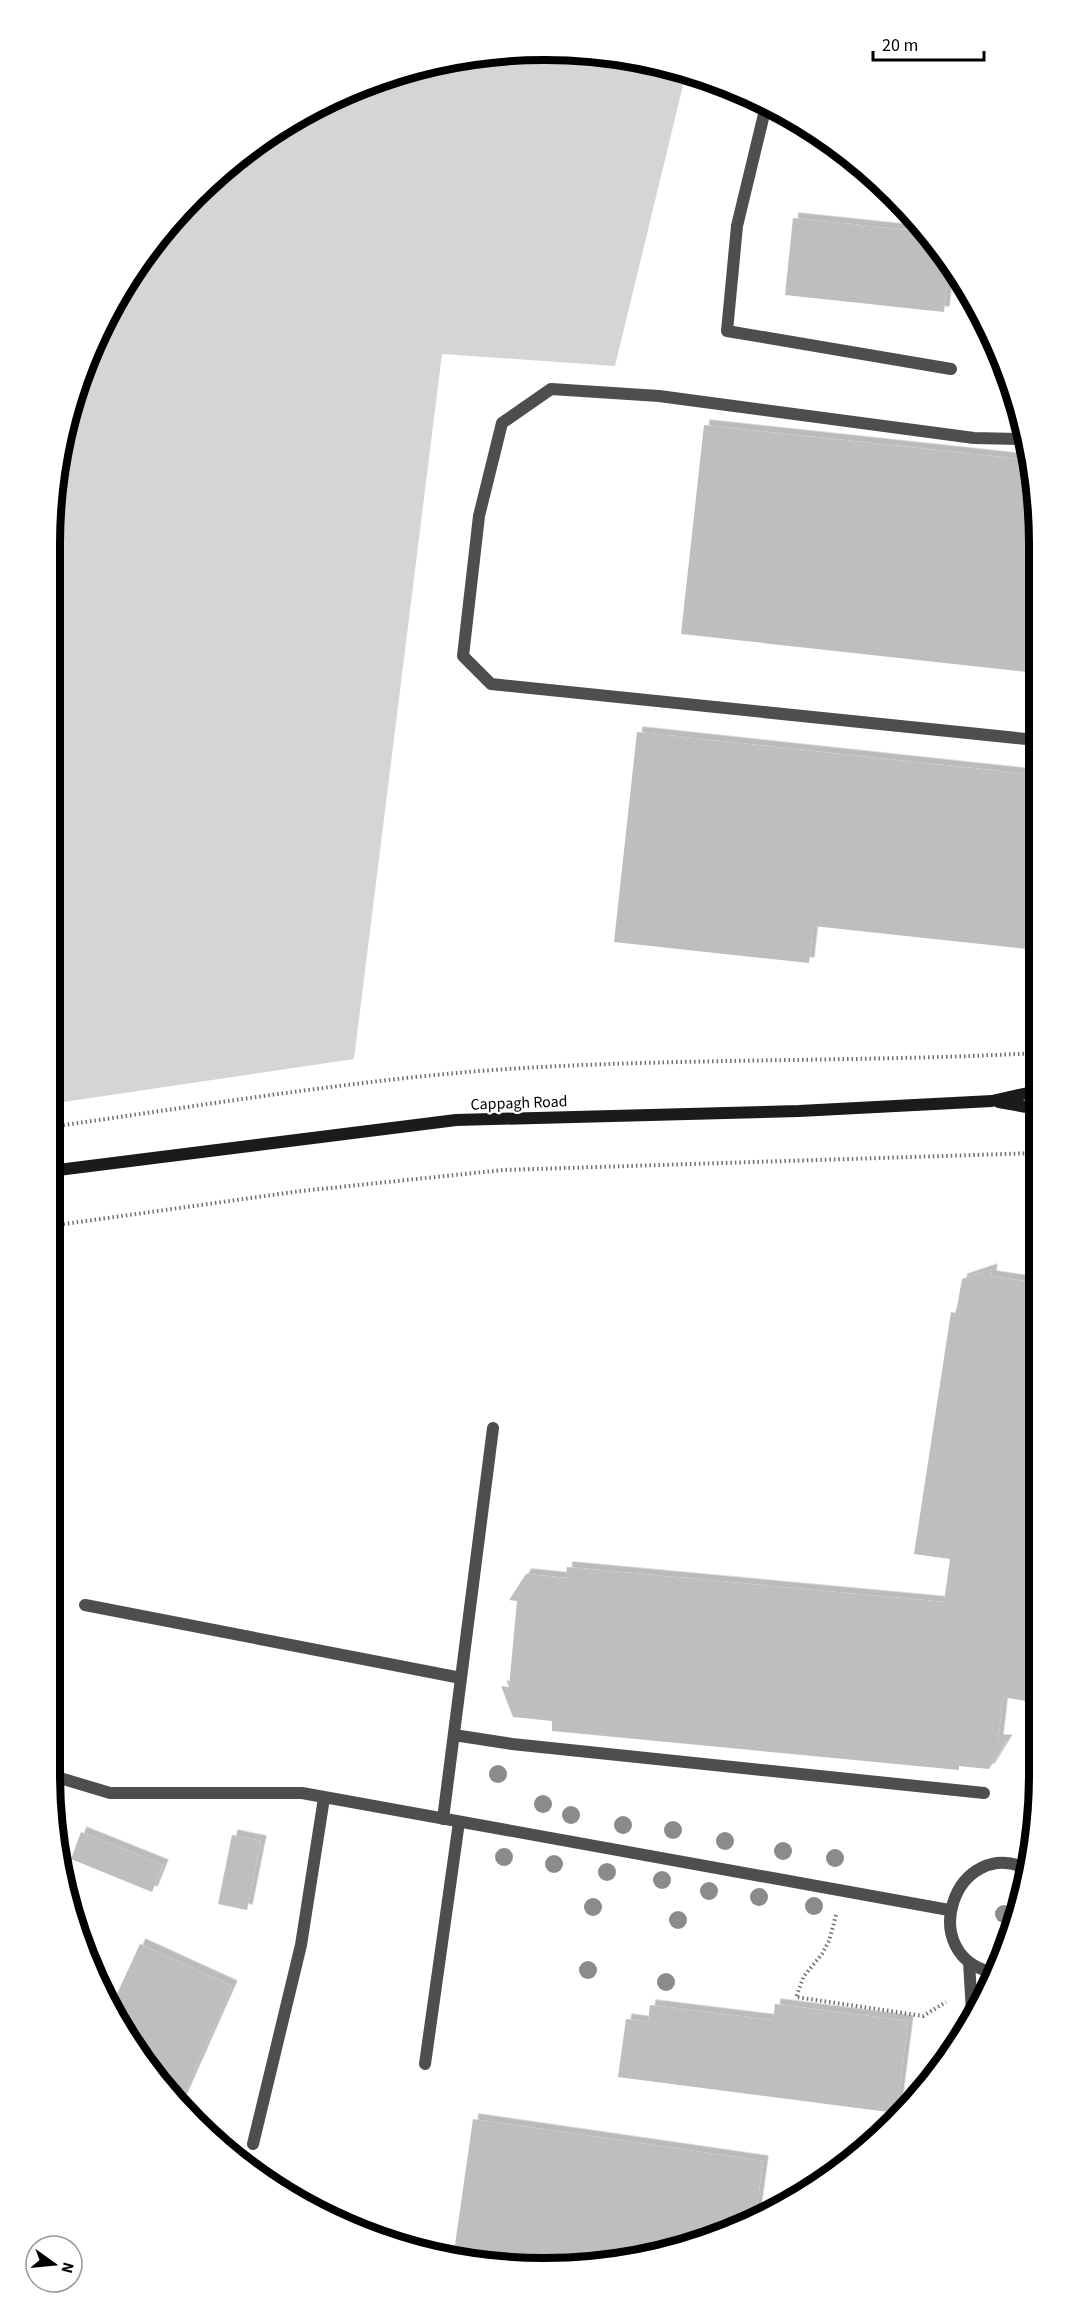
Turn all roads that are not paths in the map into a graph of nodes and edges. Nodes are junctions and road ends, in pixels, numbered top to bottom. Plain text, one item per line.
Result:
1 (764, 113) edge
2 (951, 369) dead end
3 (1017, 439) edge
4 (1029, 739) edge
5 (1029, 1093) edge
6 (992, 1101) junction
7 (1029, 1108) edge
8 (60, 1170) edge
9 (493, 1428) dead end
10 (85, 1605) dead end
11 (461, 1678) junction
12 (454, 1736) junction
13 (60, 1778) edge
14 (984, 1793) dead end
15 (324, 1798) junction
16 (443, 1819) junction
17 (459, 1822) junction
18 (1020, 1865) edge
19 (949, 1910) junction
20 (969, 1962) junction
21 (987, 1971) edge
22 (971, 2003) edge
23 (425, 2064) dead end
24 (253, 2144) dead end

1 - 2 lane
3 - 4 lane
5 - 6 street, Cappagh Road
6 - 7 street, Cappagh Road
6 - 8 street, Cappagh Road
9 - 11 lane
10 - 11 lane
11 - 12 lane
12 - 14 lane
12 - 16 lane
13 - 15 lane
15 - 16 lane
15 - 24 lane
16 - 17 lane
17 - 19 lane
17 - 23 lane
18 - 19 lane
19 - 20 lane
20 - 21 lane
20 - 22 lane

